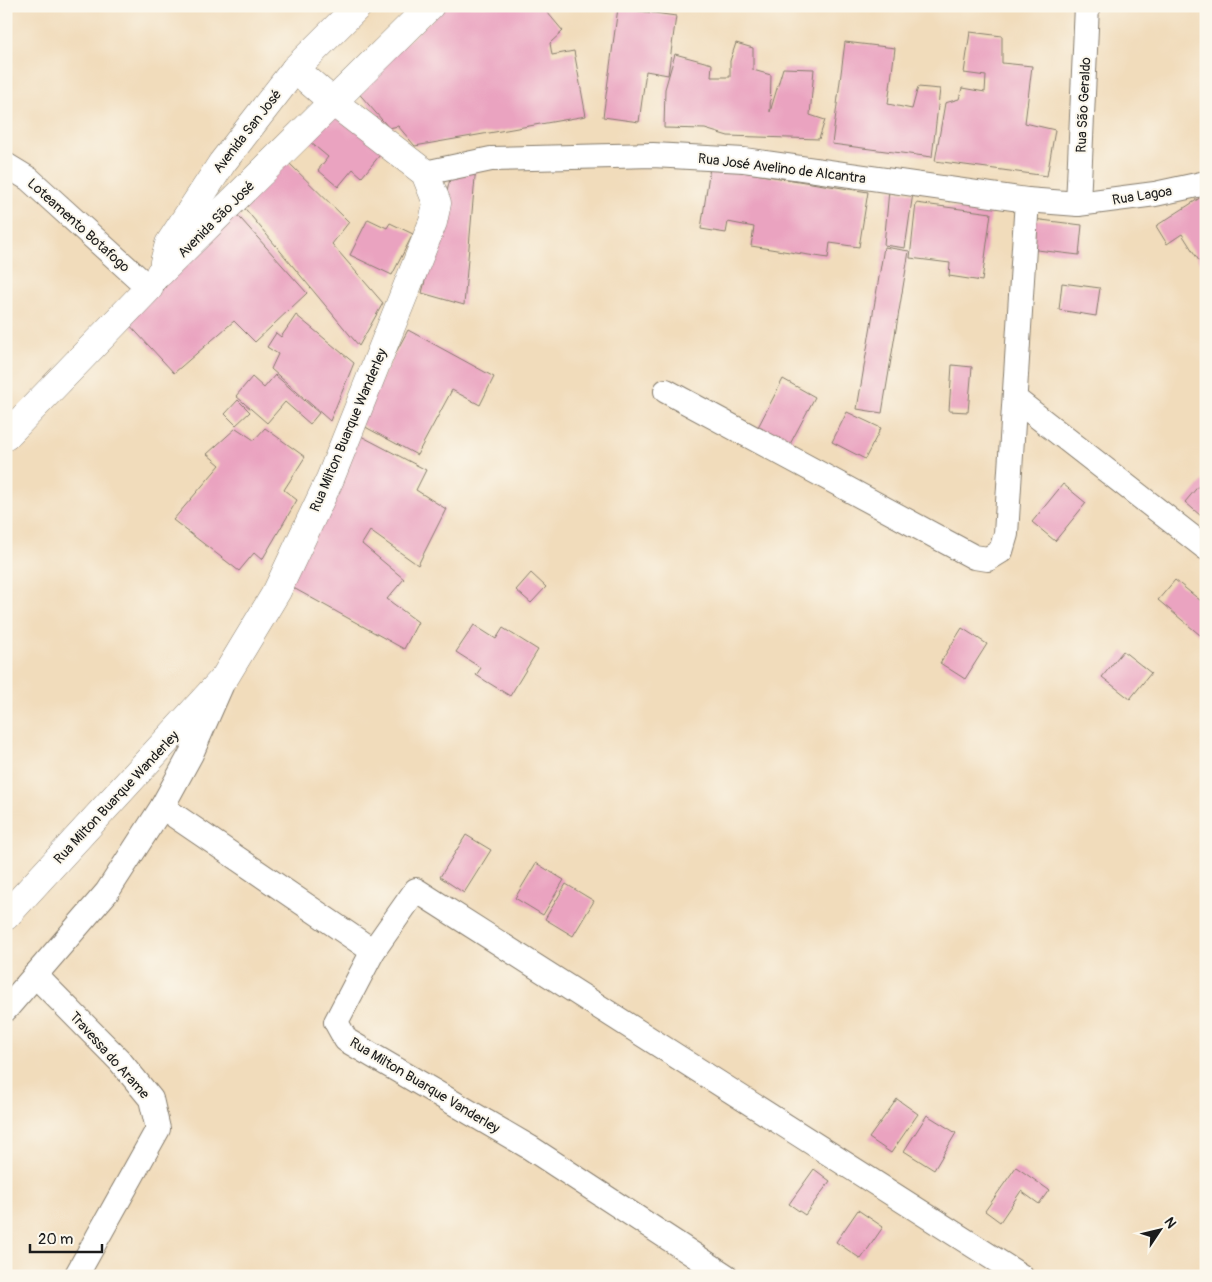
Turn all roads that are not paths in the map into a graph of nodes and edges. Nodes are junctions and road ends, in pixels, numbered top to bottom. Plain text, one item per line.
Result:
1 (358, 6) edge
2 (430, 6) edge
3 (1087, 6) edge
4 (295, 69) junction
5 (333, 102) junction
6 (6, 165) edge
7 (425, 172) junction
8 (1206, 183) edge
9 (203, 190) junction
10 (1027, 200) junction
11 (1078, 204) junction
12 (224, 211) junction
13 (155, 281) junction
14 (666, 390) dead end
15 (1015, 398) junction
16 (6, 436) edge
17 (1206, 548) edge
18 (225, 678) junction
19 (162, 807) junction
20 (6, 916) edge
21 (373, 951) junction
22 (35, 976) junction
23 (6, 1008) edge
24 (76, 1276) edge
25 (726, 1276) edge
26 (1022, 1276) edge

1 - 4 street, Avenida San José
2 - 5 street, Avenida São José
3 - 11 street, Rua São Geraldo
4 - 5 street
4 - 9 street, Avenida San José
5 - 7 street
5 - 12 street, Avenida São José
6 - 13 street, Loteamento Botafogo
7 - 10 street, Rua José Avelino de Alcantra
7 - 18 street, Rua Milton Buarque Wanderley
8 - 11 street, Rua Lagoa
9 - 12 street
9 - 13 street, Avenida San José
10 - 11 street, Rua José Avelino de Alcantra
10 - 15 street
12 - 13 street, Avenida São José
13 - 16 street, Avenida São José
14 - 15 street
15 - 17 street
18 - 19 street, Rua Milton Buarque Wanderley
18 - 20 street, Rua Milton Buarque Wanderley
19 - 21 street
19 - 22 street, Rua Milton Buarque Wanderley
21 - 25 street, Rua Milton Buarque Vanderley
21 - 26 street
22 - 23 street, Rua Milton Buarque Wanderley
22 - 24 street, Travessa do Arame

